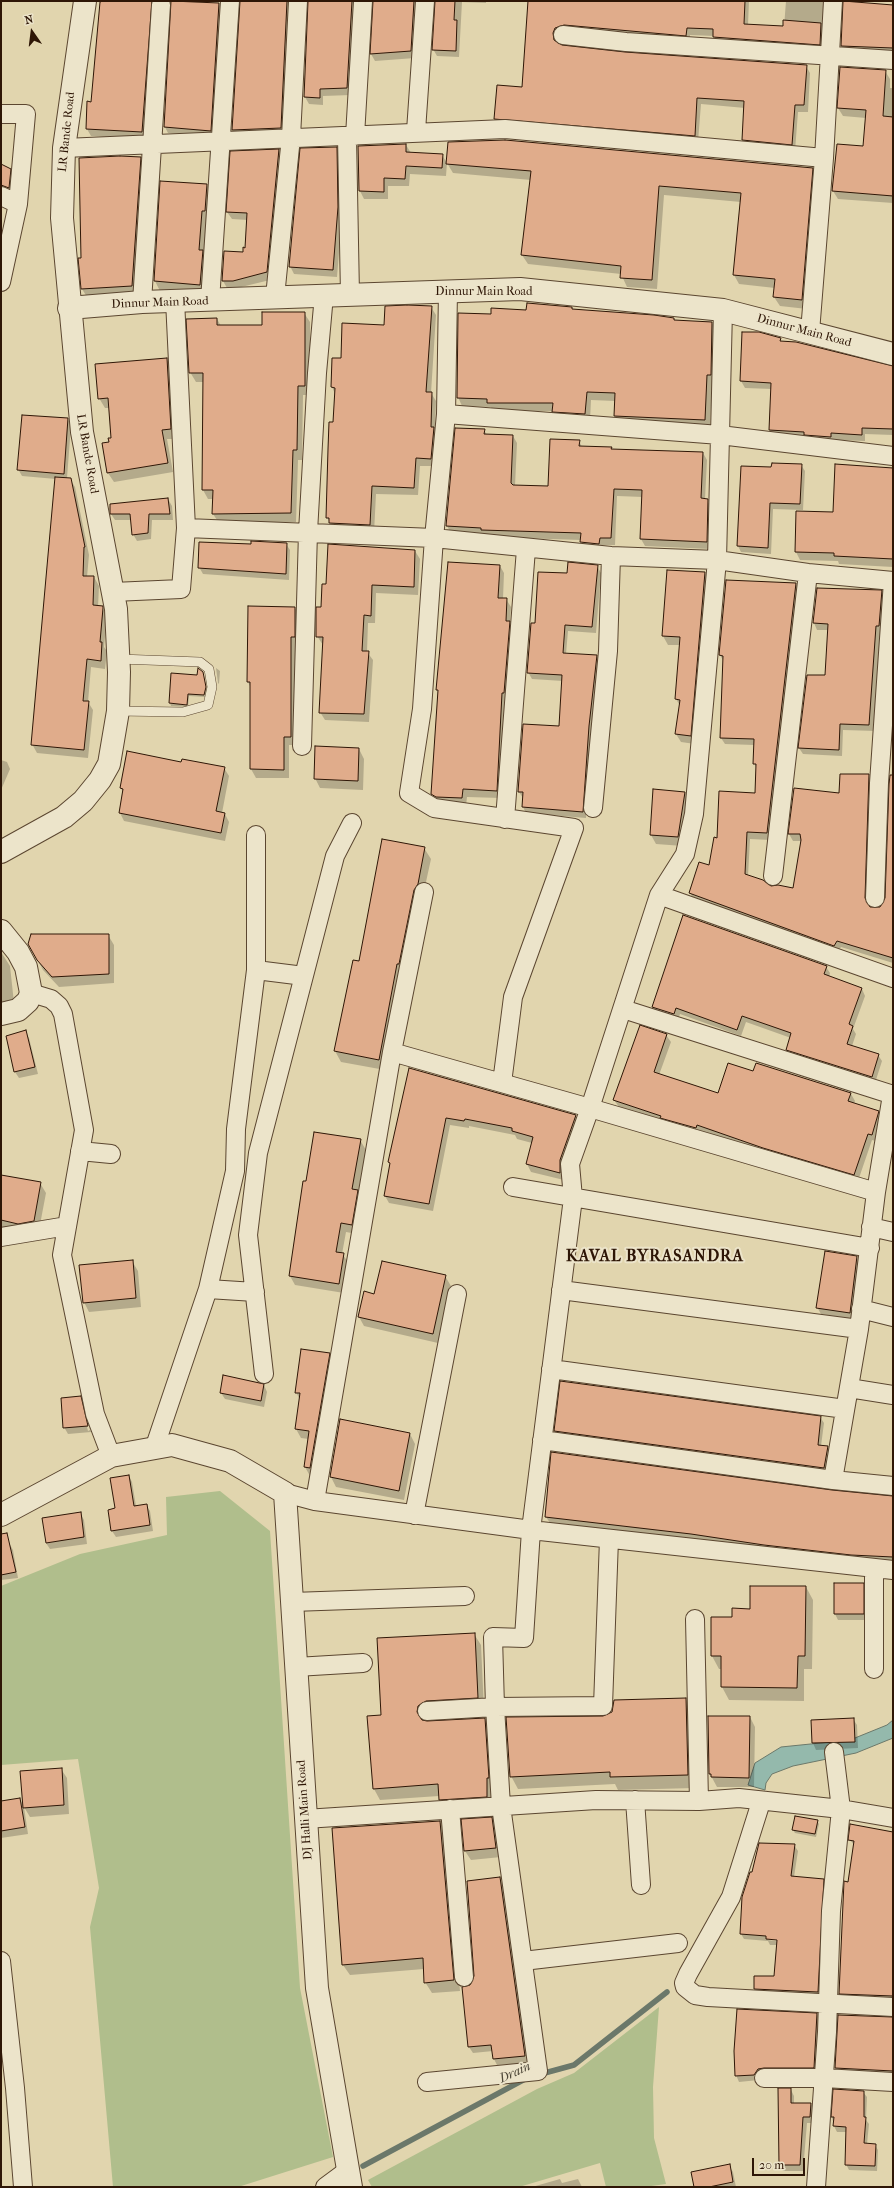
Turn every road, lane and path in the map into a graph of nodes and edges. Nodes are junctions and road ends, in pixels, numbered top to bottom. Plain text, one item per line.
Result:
1 (85, 1) edge
2 (230, 1) edge
3 (298, 1) edge
4 (363, 1) edge
5 (425, 1) edge
6 (833, 1) edge
7 (161, 5) dead end
8 (562, 35) dead end
9 (828, 55) junction
10 (893, 60) edge
11 (1, 114) edge
12 (416, 131) junction
13 (351, 137) junction
14 (291, 138) junction
15 (222, 142) junction
16 (151, 145) junction
17 (64, 148) junction
18 (824, 158) junction
19 (1, 196) edge
20 (18, 204) junction
21 (1, 282) edge
22 (448, 291) junction
23 (350, 295) junction
24 (324, 296) junction
25 (275, 297) junction
26 (175, 300) junction
27 (210, 301) junction
28 (142, 302) junction
29 (69, 308) junction
30 (723, 310) junction
31 (810, 332) junction
32 (893, 354) edge
33 (446, 414) junction
34 (720, 435) junction
35 (893, 456) edge
36 (186, 528) junction
37 (308, 532) junction
38 (434, 538) junction
39 (526, 549) junction
40 (611, 556) junction
41 (717, 560) junction
42 (808, 573) junction
43 (893, 581) edge
44 (113, 592) junction
45 (119, 660) junction
46 (118, 711) junction
47 (302, 746) dead end
48 (592, 808) dead end
49 (506, 819) junction
50 (352, 823) dead end
51 (256, 835) dead end
52 (1, 852) edge
53 (773, 876) dead end
54 (424, 892) dead end
55 (659, 895) junction
56 (874, 898) dead end
57 (1, 931) edge
58 (256, 970) junction
59 (304, 976) junction
60 (893, 978) edge
61 (31, 993) junction
62 (623, 1008) junction
63 (1, 1014) edge
64 (392, 1052) junction
65 (502, 1083) junction
66 (892, 1095) edge
67 (590, 1108) junction
68 (80, 1151) junction
69 (111, 1154) dead end
70 (887, 1163) edge
71 (513, 1187) dead end
72 (876, 1192) junction
73 (573, 1198) junction
74 (67, 1226) junction
75 (871, 1227) junction
76 (893, 1232) edge
77 (1, 1237) edge
78 (870, 1248) junction
79 (208, 1289) junction
80 (561, 1290) junction
81 (255, 1292) junction
82 (457, 1294) dead end
83 (861, 1309) junction
84 (893, 1317) edge
85 (859, 1329) junction
86 (551, 1369) junction
87 (264, 1374) dead end
88 (849, 1388) junction
89 (893, 1395) edge
90 (845, 1409) junction
91 (542, 1440) junction
92 (154, 1449) junction
93 (111, 1456) junction
94 (834, 1480) junction
95 (893, 1486) edge
96 (285, 1493) junction
97 (315, 1501) junction
98 (1, 1515) edge
99 (414, 1515) junction
100 (531, 1530) junction
101 (609, 1539) junction
102 (874, 1568) junction
103 (893, 1570) edge
104 (465, 1596) dead end
105 (292, 1602) junction
106 (695, 1619) dead end
107 (363, 1663) dead end
108 (296, 1667) junction
109 (874, 1669) dead end
110 (495, 1707) junction
111 (427, 1711) dead end
112 (834, 1752) dead end
113 (635, 1800) junction
114 (699, 1800) junction
115 (760, 1802) junction
116 (501, 1806) junction
117 (450, 1809) junction
118 (841, 1809) junction
119 (893, 1818) edge
120 (305, 1819) junction
121 (641, 1885) dead end
122 (678, 1943) dead end
123 (1, 1960) edge
124 (523, 1961) junction
125 (464, 1977) dead end
126 (828, 2002) junction
127 (893, 2007) edge
128 (764, 2078) dead end
129 (824, 2078) junction
130 (427, 2082) dead end
131 (893, 2082) edge
132 (8, 2089) edge
133 (349, 2179) edge
134 (24, 2187) edge
135 (325, 2187) edge
136 (816, 2187) edge

1 - 17 street, LR Bande Road
2 - 15 street
3 - 14 street
4 - 13 street
5 - 12 street
6 - 9 street
7 - 16 street
8 - 9 street
9 - 10 street
9 - 18 street
11 - 20 street
12 - 13 street
12 - 18 street
13 - 14 street
13 - 23 street
14 - 15 street
14 - 25 street
15 - 16 street
15 - 27 street
16 - 17 street
16 - 28 street
17 - 29 street, LR Bande Road
18 - 31 street
19 - 20 street
20 - 21 street
22 - 23 street, Dinnur Main Road
22 - 30 street, Dinnur Main Road
22 - 33 street
23 - 24 street, Dinnur Main Road
24 - 25 street, Dinnur Main Road
24 - 37 street
25 - 27 street, Dinnur Main Road
26 - 27 street, Dinnur Main Road
26 - 28 street, Dinnur Main Road
26 - 36 street
28 - 29 street, Dinnur Main Road
29 - 44 street, LR Bande Road
30 - 31 street, Dinnur Main Road
30 - 34 street
31 - 32 street, Dinnur Main Road
33 - 34 street
33 - 38 street
34 - 35 street
34 - 41 street
36 - 37 street
36 - 44 street
37 - 38 street
37 - 47 street
38 - 39 street
38 - 49 street
39 - 40 street
39 - 49 street
40 - 41 street
40 - 48 street
41 - 42 street
41 - 55 street
42 - 43 street
42 - 53 street
43 - 56 street
44 - 45 street, LR Bande Road
45 - 46 street, LR Bande Road
45 - 46 lane
46 - 52 street, LR Bande Road
49 - 65 street
50 - 59 street
51 - 58 street
54 - 64 street
55 - 60 street
55 - 62 street
57 - 61 street
58 - 59 street
58 - 79 street
59 - 81 street
61 - 63 street
61 - 68 street
62 - 66 street
62 - 67 street
64 - 65 street
64 - 97 street
65 - 67 street
66 - 70 street
67 - 72 street
67 - 73 street
68 - 69 street
68 - 74 street
70 - 72 street
71 - 73 street
72 - 75 street
73 - 78 street
73 - 80 street
74 - 77 street
74 - 93 street
75 - 76 street
75 - 78 street
78 - 83 street
79 - 81 street
79 - 92 street
80 - 85 street
80 - 86 street
81 - 87 street
82 - 99 street
83 - 84 street
83 - 85 street
85 - 88 street
86 - 90 street
86 - 91 street
88 - 89 street
88 - 90 street
90 - 94 street
91 - 94 street
91 - 100 street
92 - 93 street
92 - 96 street
93 - 98 street
94 - 95 street
96 - 97 street
96 - 105 street, DJ Halli Main Road
97 - 99 street
99 - 100 street
100 - 101 street
100 - 110 street
101 - 102 street
101 - 110 street
102 - 103 street
102 - 109 street
104 - 105 street
105 - 108 street, DJ Halli Main Road
106 - 114 street
107 - 108 street
108 - 120 street, DJ Halli Main Road
110 - 111 street
110 - 116 street
112 - 118 street
113 - 114 street
113 - 116 street
113 - 121 street
114 - 115 street
115 - 118 street
115 - 126 street
116 - 117 street
116 - 124 street
117 - 120 street
117 - 125 street
118 - 119 street
118 - 126 street
120 - 133 street, DJ Halli Main Road
122 - 124 street
123 - 132 street
124 - 130 street
126 - 127 street
126 - 129 street
128 - 129 street
129 - 131 street
129 - 136 street
132 - 134 street
133 - 135 street

